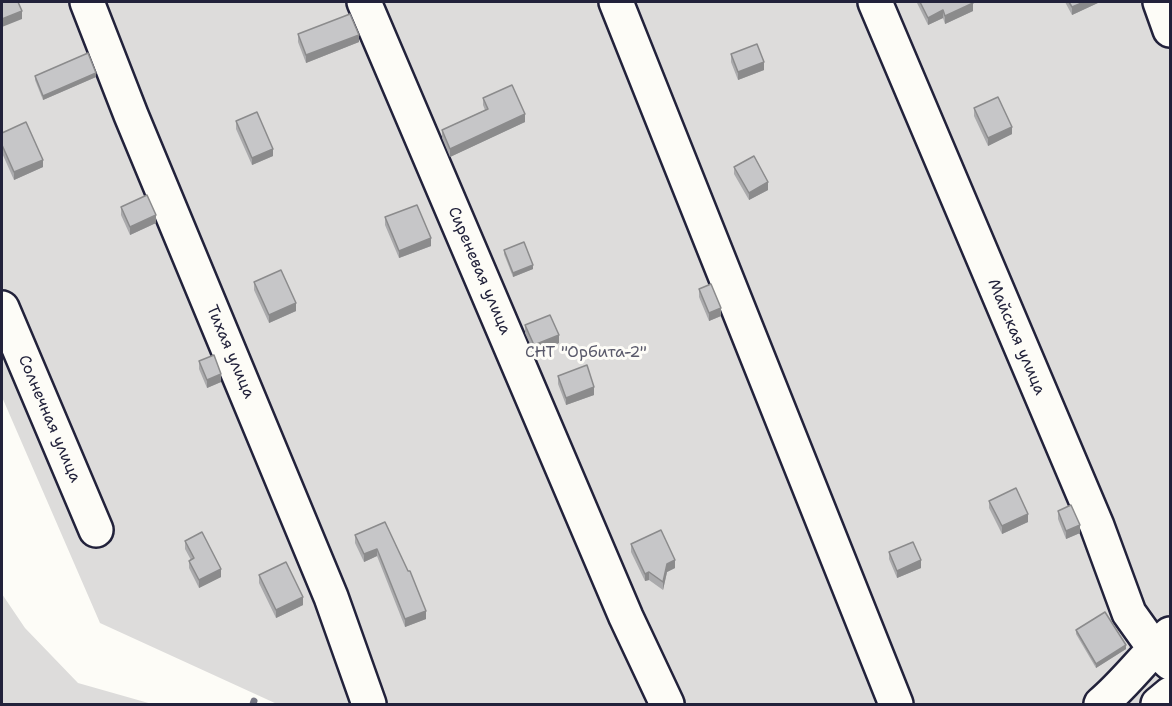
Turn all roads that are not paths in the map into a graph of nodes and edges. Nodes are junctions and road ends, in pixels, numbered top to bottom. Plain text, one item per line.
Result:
1 (87, 2) edge
2 (364, 2) edge
3 (616, 2) edge
4 (875, 2) edge
5 (1160, 2) edge
6 (1170, 30) edge
7 (2, 309) edge
8 (96, 530) dead end
9 (1165, 649) edge
10 (1170, 694) edge
11 (369, 705) edge
12 (667, 705) edge
13 (896, 705) edge
14 (1101, 705) edge
15 (1158, 705) edge

1 - 11 street, Тихая улица
2 - 12 street, Сиреневая улица
3 - 13 street
4 - 9 street, Майская улица
5 - 6 street
7 - 8 street, Солнечная улица
9 - 14 street
10 - 15 street

